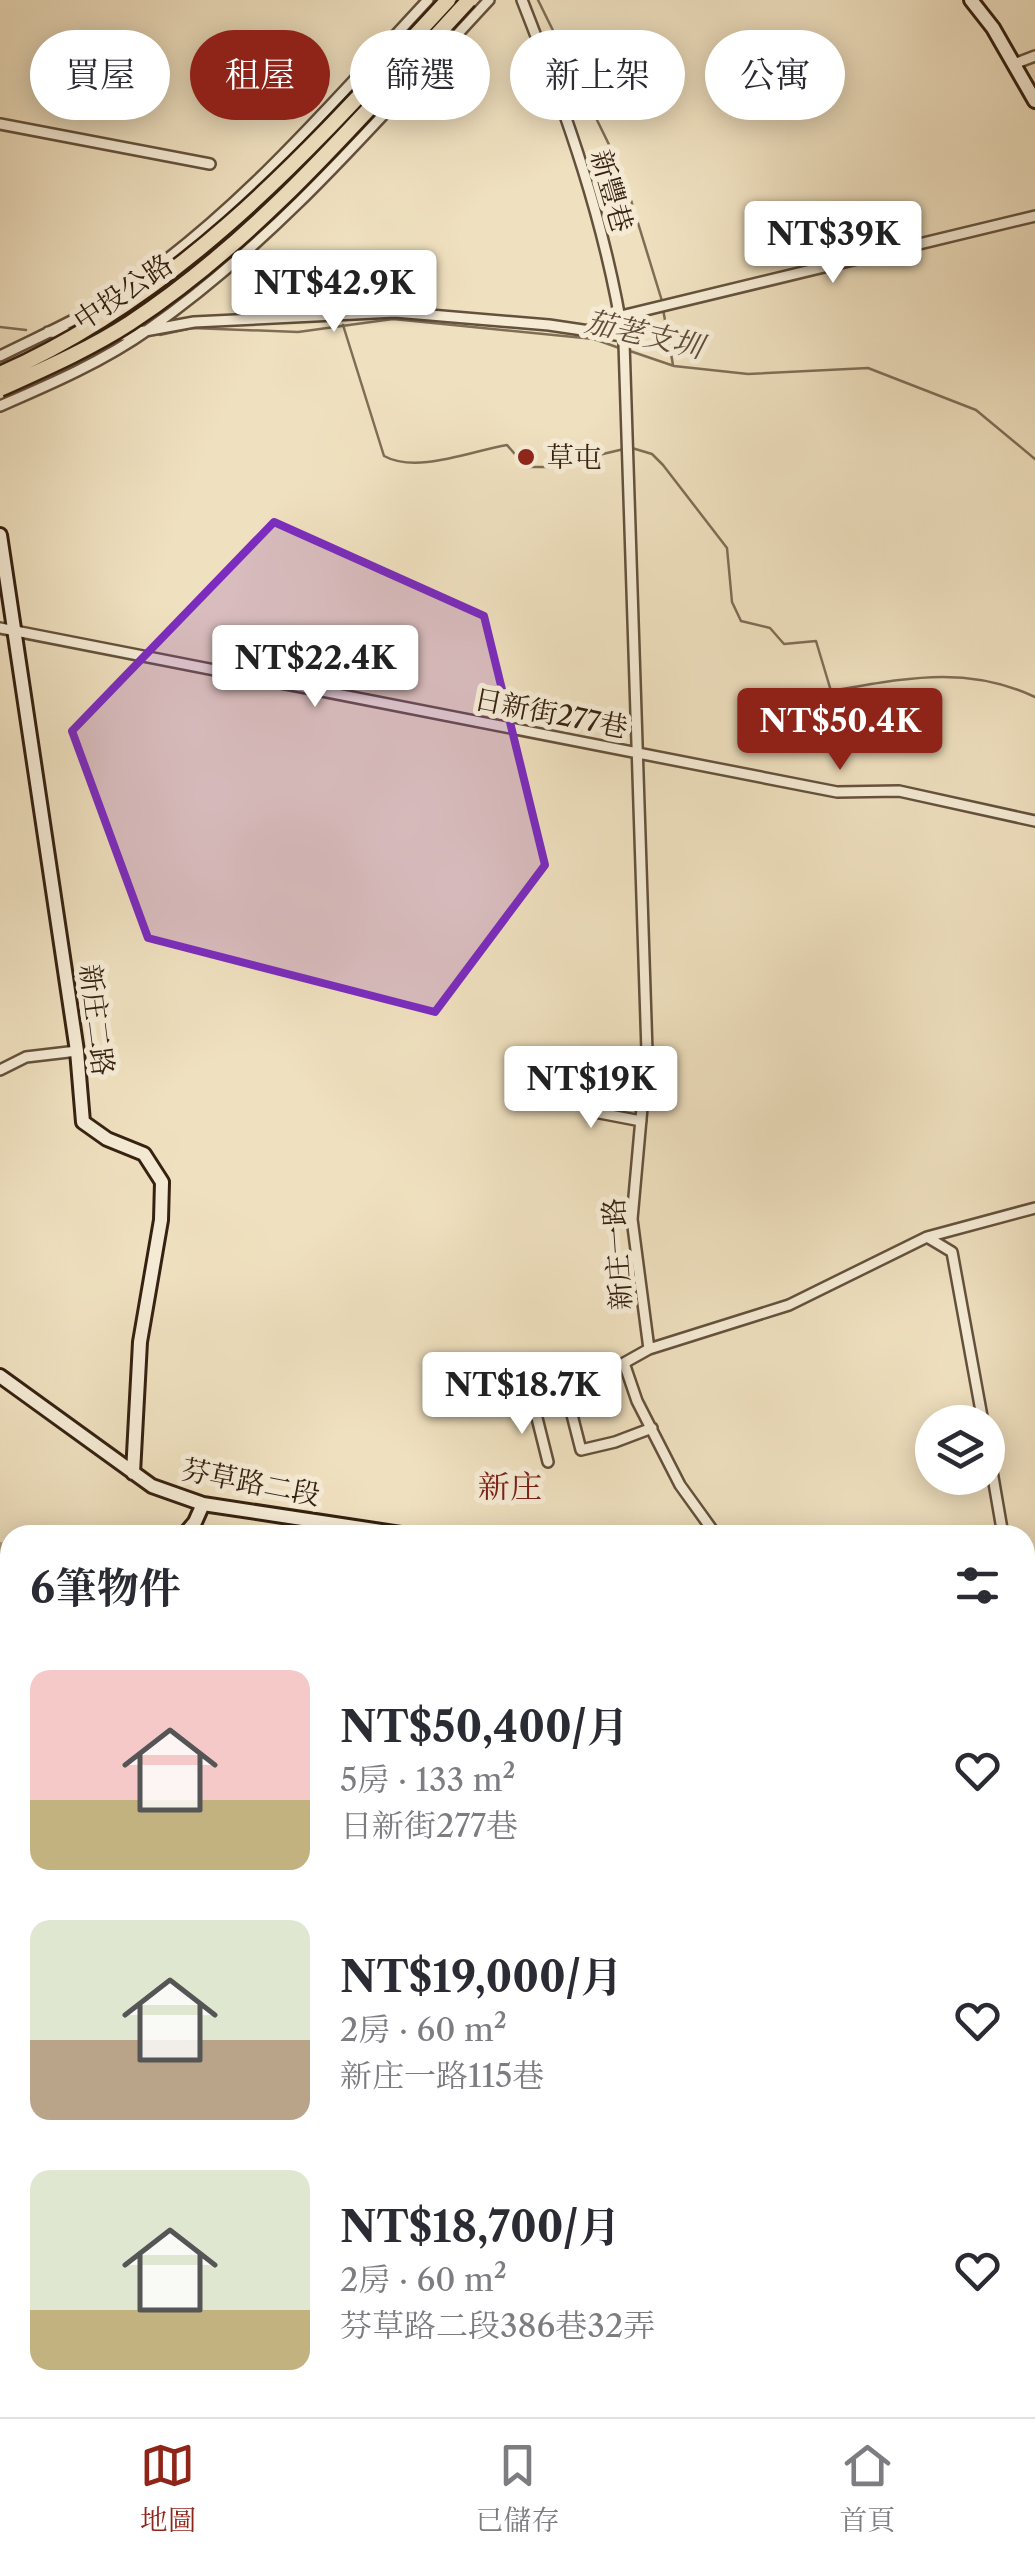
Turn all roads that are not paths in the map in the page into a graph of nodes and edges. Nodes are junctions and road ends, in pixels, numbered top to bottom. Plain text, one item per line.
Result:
1 (428, 0) edge
2 (448, 0) edge
3 (469, 0) edge
4 (490, 0) edge
5 (522, 0) edge
6 (971, 0) edge
7 (1035, 56) edge
8 (1014, 64) junction
9 (1035, 100) edge
10 (0, 124) edge
11 (210, 164) dead end
12 (1035, 216) edge
13 (621, 316) junction
14 (147, 330) junction
15 (48, 332) junction
16 (624, 344) junction
17 (0, 356) edge
18 (0, 374) edge
19 (0, 388) edge
20 (0, 406) edge
21 (0, 534) edge
22 (7, 629) edge
23 (638, 753) junction
24 (1035, 821) edge
25 (78, 1050) junction
26 (0, 1070) edge
27 (549, 1100) dead end
28 (641, 1121) junction
29 (1035, 1208) edge
30 (927, 1238) junction
31 (649, 1349) junction
32 (0, 1376) edge
33 (534, 1402) dead end
34 (569, 1403) dead end
35 (980, 1405) edge
36 (652, 1428) junction
37 (548, 1462) dead end
38 (134, 1473) junction
39 (996, 1495) edge
40 (203, 1504) junction
41 (192, 1525) edge
42 (342, 1525) edge
43 (709, 1525) edge
44 (1001, 1525) edge

1 - 15 street
2 - 18 main road, 中投公路, bridge
3 - 19 main road, 中投公路, bridge
4 - 14 street
5 - 13 street, 新豐巷
6 - 8 street
7 - 8 street
8 - 9 street
10 - 11 street
12 - 13 street
13 - 16 street, 新豐巷
14 - 15 street
14 - 16 street
14 - 20 street
15 - 17 street
16 - 23 street, 新豐巷
21 - 22 street, 新庄二路
22 - 23 street, 日新街277巷
22 - 25 street, 新庄二路
23 - 24 street, 日新街277巷
23 - 28 street, 新庄一路
25 - 26 street
25 - 38 street, 新庄二路
27 - 28 street
28 - 31 street, 新庄一路
29 - 30 street
30 - 31 street
30 - 35 street
31 - 36 street
32 - 38 street, 芬草路二段
33 - 37 street
34 - 36 street
36 - 43 street
38 - 40 street, 芬草路二段
39 - 44 street
40 - 41 street
40 - 42 street, 芬草路二段

